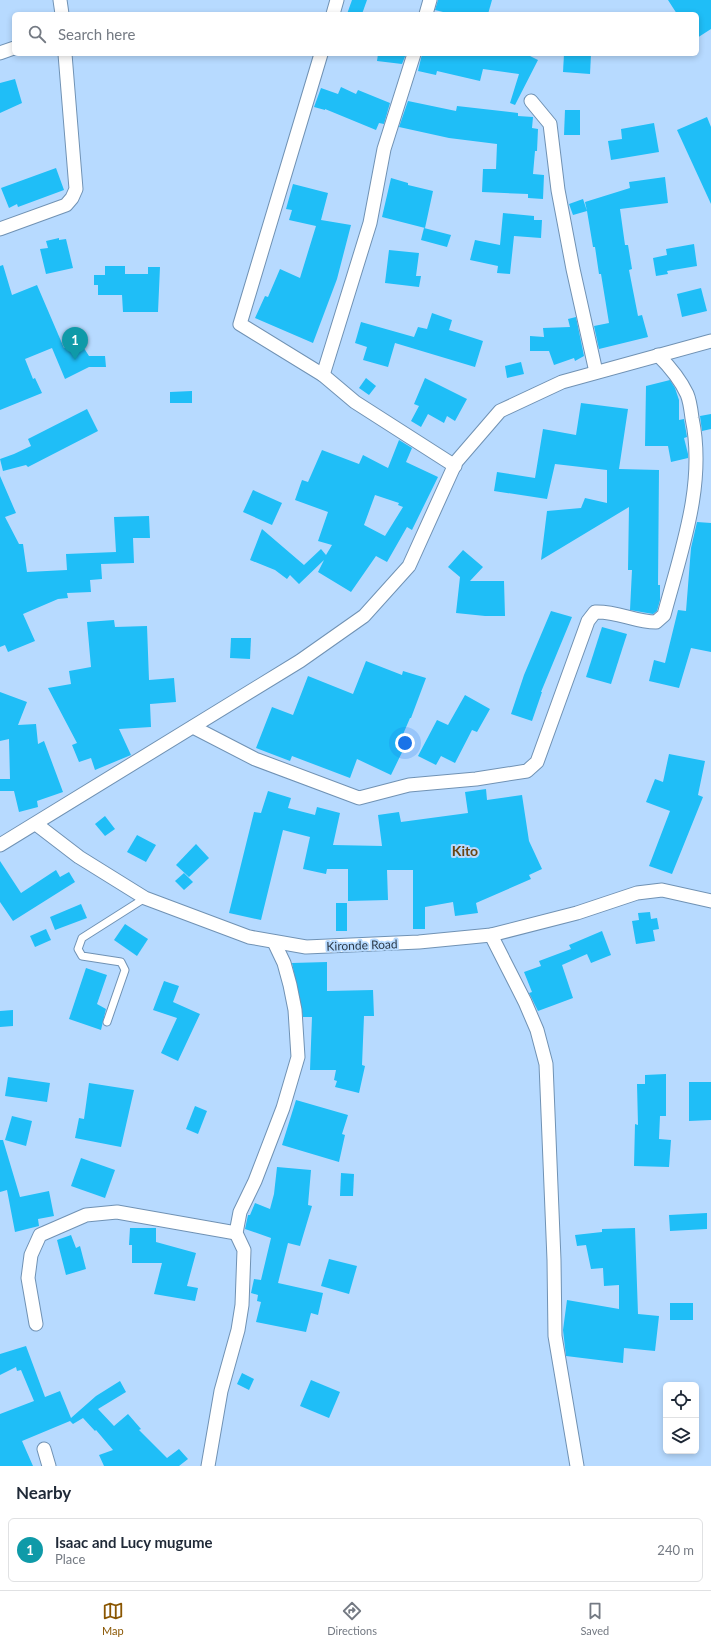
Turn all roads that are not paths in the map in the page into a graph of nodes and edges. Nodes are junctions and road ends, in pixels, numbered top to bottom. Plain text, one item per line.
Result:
1 (60, 0) edge
2 (337, 0) edge
3 (430, 0) edge
4 (62, 12) edge
5 (334, 12) edge
6 (427, 12) edge
7 (12, 49) edge
8 (0, 53) edge
9 (65, 56) edge
10 (320, 56) edge
11 (413, 56) edge
12 (531, 101) dead end
13 (0, 229) edge
14 (711, 341) edge
15 (658, 355) junction
16 (596, 372) junction
17 (323, 375) junction
18 (454, 466) junction
19 (193, 727) junction
20 (36, 824) junction
21 (0, 845) edge
22 (145, 898) junction
23 (711, 901) edge
24 (491, 935) junction
25 (274, 942) junction
26 (107, 1022) dead end
27 (236, 1233) junction
28 (36, 1324) dead end
29 (44, 1449) dead end
30 (49, 1466) edge
31 (208, 1466) edge
32 (577, 1466) edge

1 - 4 street
2 - 5 street
3 - 6 street
7 - 8 street
9 - 13 street
10 - 17 street
11 - 17 street
12 - 16 street
14 - 15 street
15 - 16 street
15 - 19 street
16 - 18 street
17 - 18 street
18 - 19 street
19 - 20 street
20 - 21 street
20 - 22 street, Kironde Road
22 - 25 street, Kironde Road
22 - 26 lane
23 - 24 street, Kironde Road
24 - 25 street, Kironde Road
24 - 32 street
25 - 27 street
27 - 28 street
27 - 31 street
29 - 30 street

